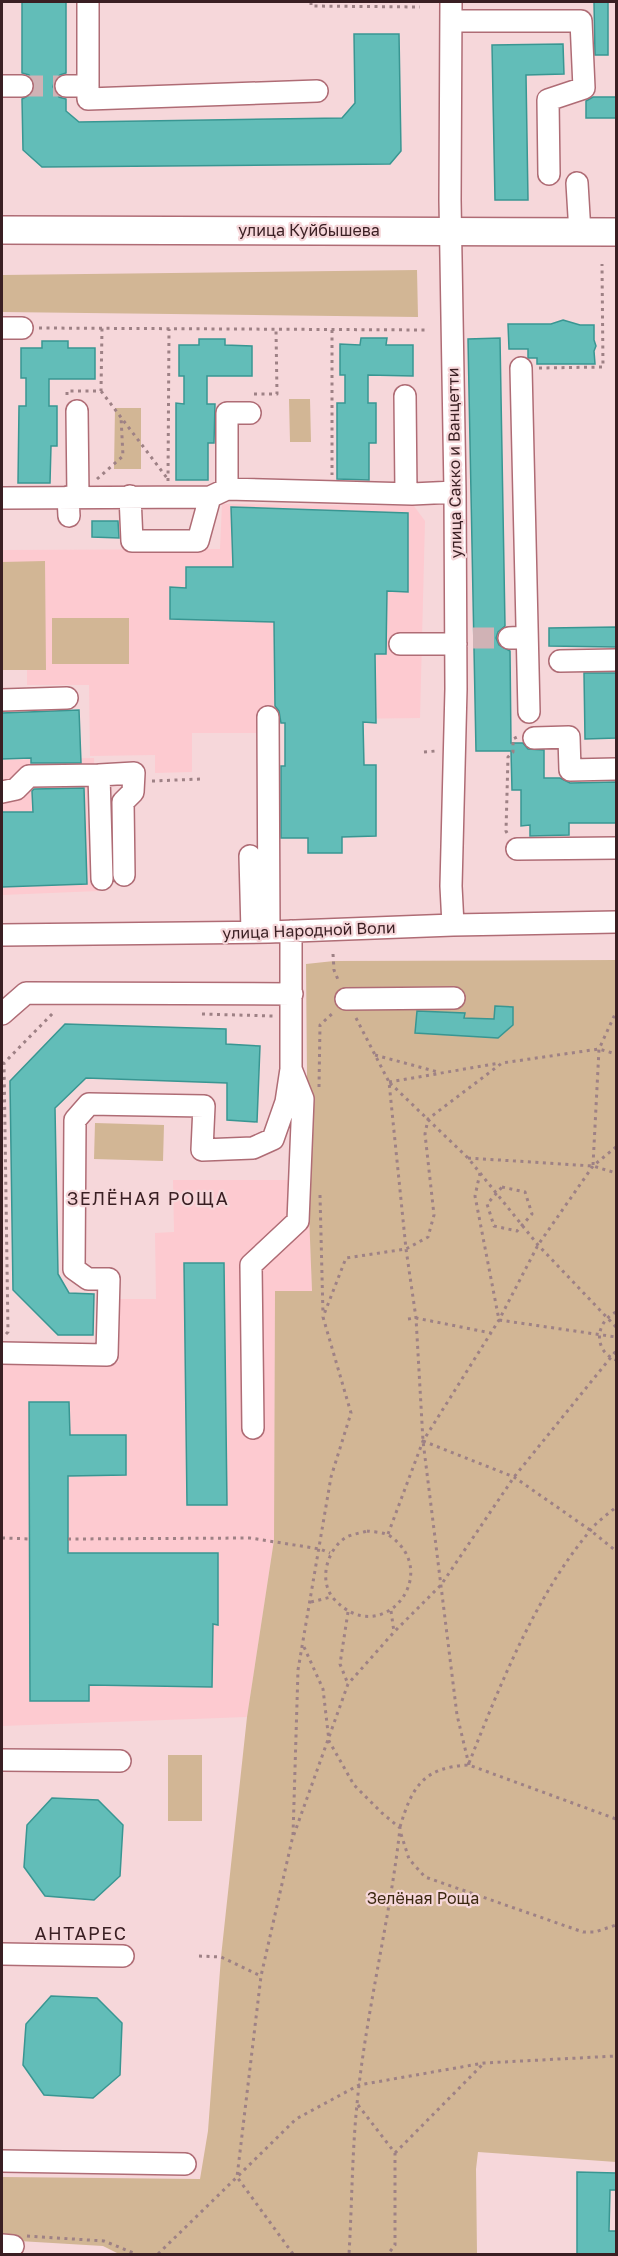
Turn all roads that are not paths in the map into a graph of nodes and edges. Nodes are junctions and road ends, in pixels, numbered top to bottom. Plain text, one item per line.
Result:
1 (88, 2) edge
2 (451, 11) edge
3 (88, 86) junction
4 (66, 87) tunnel mouth
5 (317, 92) dead end
6 (549, 174) dead end
7 (577, 183) dead end
8 (2, 230) edge
9 (451, 230) junction
10 (579, 232) junction
11 (616, 232) edge
12 (521, 368) road end
13 (405, 396) dead end
14 (248, 403) road end
15 (77, 411) dead end
16 (455, 492) junction
17 (218, 493) junction
18 (406, 493) junction
19 (130, 496) junction
20 (2, 498) edge
21 (72, 503) junction
22 (462, 640) junction
23 (400, 644) dead end
24 (616, 660) edge
25 (560, 661) dead end
26 (67, 698) dead end
27 (2, 699) edge
28 (529, 712) road end
29 (268, 717) dead end
30 (534, 738) dead end
31 (616, 769) edge
32 (99, 775) junction
33 (2, 792) edge
34 (616, 848) edge
35 (517, 849) road end
36 (250, 856) dead end
37 (124, 875) dead end
38 (102, 879) dead end
39 (616, 922) edge
40 (453, 925) junction
41 (291, 931) junction
42 (260, 932) junction
43 (2, 935) edge
44 (292, 994) junction
45 (454, 998) dead end
46 (346, 999) road end
47 (2, 1014) edge
48 (291, 1069) junction
49 (2, 1353) edge
50 (253, 1428) dead end
51 (2, 1760) edge
52 (120, 1761) dead end
53 (2, 1954) edge
54 (123, 1956) dead end
55 (2, 2161) edge
56 (185, 2164) dead end

1 - 3 street
2 - 6 street
2 - 9 street, улица Сакко и Ванцетти
3 - 4 street
3 - 5 street
7 - 10 street
8 - 9 main road, улица Куйбышева
9 - 10 main road, улица Куйбышева
9 - 16 street, улица Сакко и Ванцетти
10 - 11 main road, улица Куйбышева
12 - 28 street
13 - 18 street
14 - 17 street
15 - 21 street
16 - 18 street
16 - 22 street, улица Сакко и Ванцетти
17 - 18 street
17 - 19 street
17 - 19 street
19 - 21 street
20 - 21 street
22 - 23 street
22 - 40 street, улица Сакко и Ванцетти
24 - 25 street
26 - 27 street
29 - 42 street
30 - 31 street
32 - 33 street
32 - 37 street
32 - 38 street
34 - 35 street
36 - 42 street
39 - 40 street, улица Народной Воли
40 - 41 street, улица Народной Воли
41 - 42 street, улица Народной Воли
41 - 44 street
42 - 43 street, улица Народной Воли
44 - 47 street
44 - 48 street
45 - 46 street
48 - 49 street
48 - 50 street
51 - 52 street
53 - 54 street
55 - 56 street

